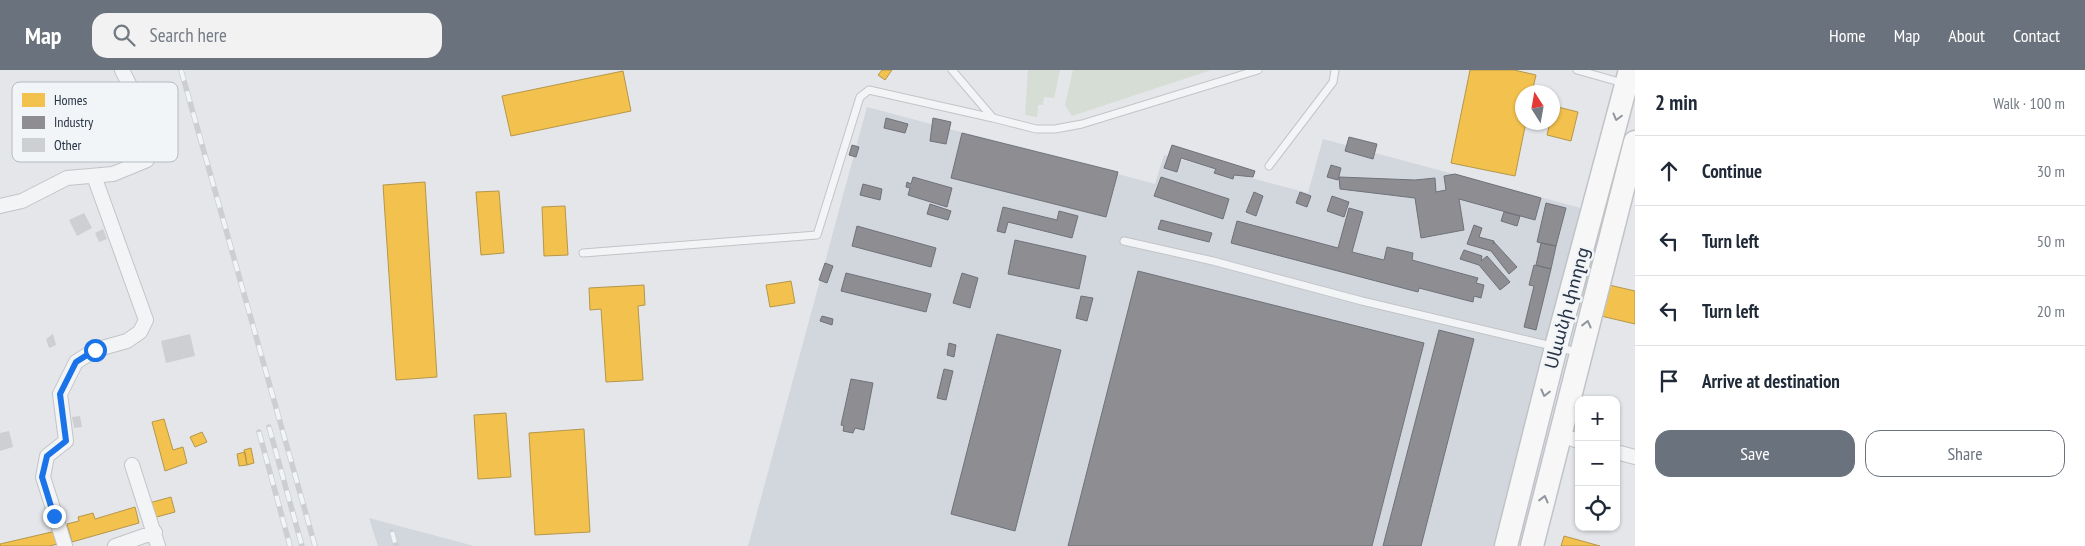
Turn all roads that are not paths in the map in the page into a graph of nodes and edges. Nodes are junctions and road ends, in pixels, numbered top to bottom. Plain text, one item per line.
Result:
1 (122, 70) edge
2 (952, 70) edge
3 (1258, 70) edge
4 (1335, 70) edge
5 (1577, 70) edge
6 (1628, 77) edge
7 (128, 82) edge
8 (993, 118) junction
9 (1634, 148) edge
10 (142, 162) edge
11 (1269, 166) dead end
12 (94, 176) junction
13 (0, 206) edge
14 (1124, 241) dead end
15 (584, 253) dead end
16 (1557, 345) junction
17 (1581, 350) junction
18 (1569, 438) edge
19 (1620, 453) edge
20 (1635, 457) edge
21 (132, 465) dead end
22 (154, 532) junction
23 (65, 546) edge
24 (115, 546) edge
25 (158, 546) edge
26 (1506, 546) edge
27 (1532, 546) edge

1 - 7 street
2 - 8 lane
3 - 8 lane
4 - 11 lane
5 - 6 lane
6 -> 16 main road, Սևանի փողոց
8 - 15 lane
17 -> 9 main road, Սևանի փողոց
10 - 12 street
12 - 13 street
12 - 23 street
14 - 16 lane
16 - 17 main road
16 -> 26 main road, Սևանի փողոց
17 - 18 main road, Սևանի փողոց
27 -> 18 main road, Սևանի փողոց
19 - 20 street
21 - 22 street
22 - 24 street
22 - 25 street

